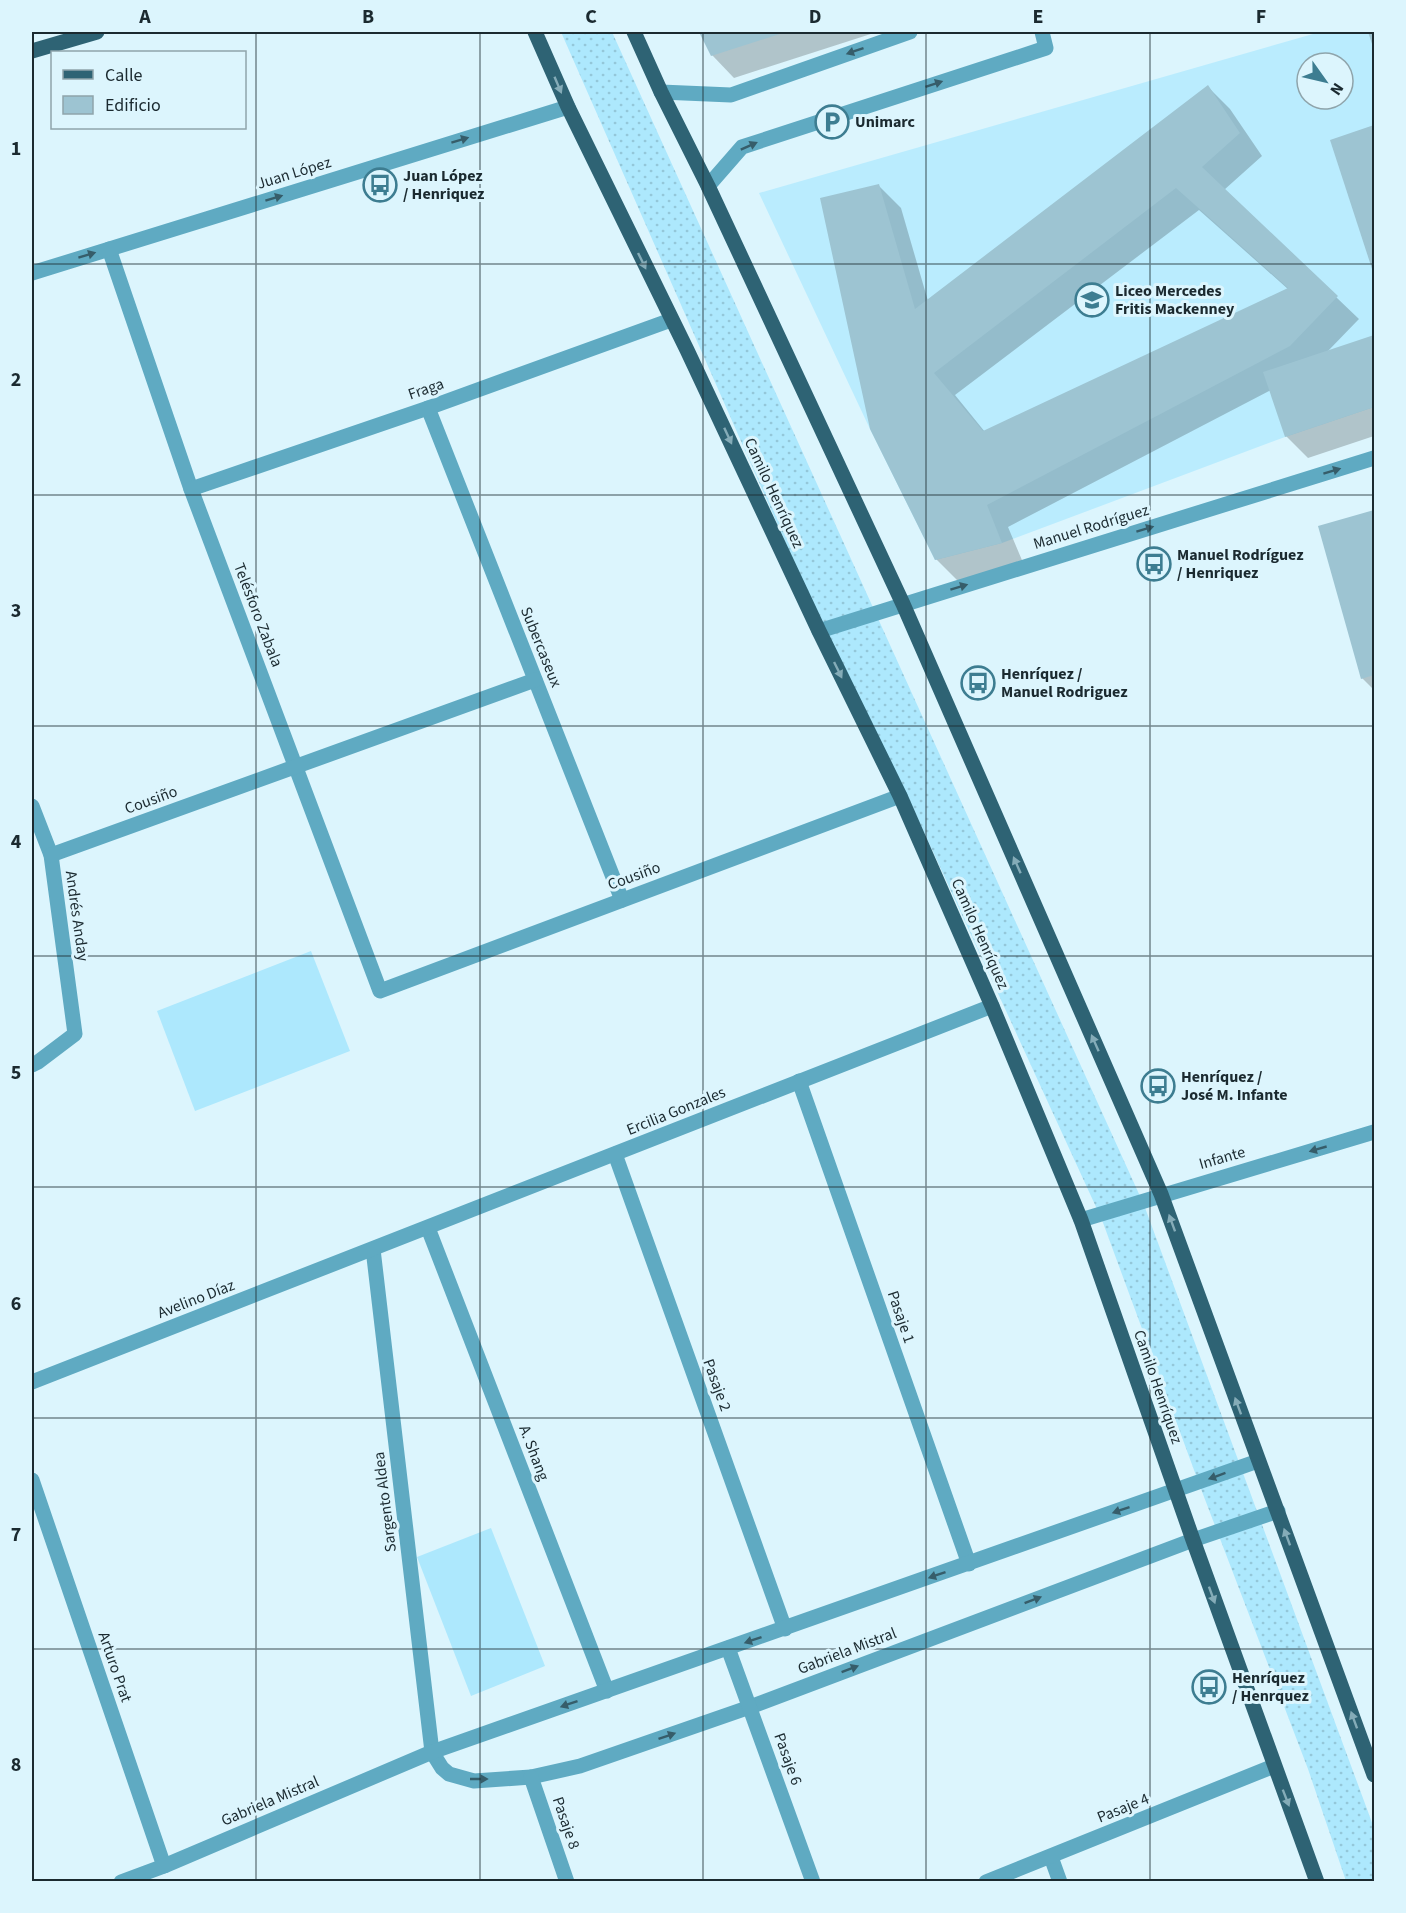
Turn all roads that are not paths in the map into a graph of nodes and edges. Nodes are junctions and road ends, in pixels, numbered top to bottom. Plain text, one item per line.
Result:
1 (97, 32) edge
2 (535, 32) edge
3 (634, 32) edge
4 (910, 32) edge
5 (1042, 32) edge
6 (32, 51) edge
7 (661, 92) junction
8 (568, 107) junction
9 (708, 186) junction
10 (109, 249) junction
11 (32, 273) edge
12 (671, 320) junction
13 (428, 408) junction
14 (1374, 458) edge
15 (191, 489) junction
16 (903, 604) junction
17 (819, 631) junction
18 (535, 680) junction
19 (296, 767) junction
20 (900, 796) junction
21 (32, 806) edge
22 (51, 855) junction
23 (622, 900) junction
24 (380, 991) joint
25 (992, 1006) junction
26 (32, 1065) edge
27 (799, 1081) junction
28 (1374, 1132) edge
29 (615, 1154) junction
30 (1161, 1194) junction
31 (1081, 1220) junction
32 (428, 1227) junction
33 (373, 1249) junction
34 (32, 1383) edge
35 (1258, 1461) junction
36 (32, 1480) edge
37 (1176, 1491) junction
38 (1278, 1511) junction
39 (1193, 1540) junction
40 (969, 1564) junction
41 (785, 1629) junction
42 (728, 1648) junction
43 (607, 1691) junction
44 (750, 1707) junction
45 (432, 1752) junction
46 (1274, 1766) junction
47 (1374, 1775) edge
48 (531, 1777) junction
49 (1051, 1857) junction
50 (164, 1866) junction
51 (121, 1881) edge
52 (567, 1881) edge
53 (813, 1881) edge
54 (986, 1881) edge
55 (1060, 1881) edge
56 (1317, 1881) edge

1 - 6 main road
2 -> 8 main road, Camilo Henríquez
3 - 7 main road
4 -> 7 street
9 -> 5 street
7 - 9 main road
10 -> 8 street, Juan López
8 -> 12 main road, Camilo Henríquez
9 - 16 main road
11 -> 10 street, Juan López
10 - 15 street, Telésforo Zabala
12 - 13 street, Fraga
12 -> 17 main road, Camilo Henríquez
13 - 15 street, Fraga
13 - 18 street, Subercaseux
16 -> 14 street, Manuel Rodríguez
15 - 19 street, Telésforo Zabala
16 - 17 street, Manuel Rodríguez
30 -> 16 main road
17 -> 20 main road, Camilo Henríquez
18 - 19 street, Cousiño
18 - 23 street, Subercaseux
19 - 22 street, Cousiño
19 - 24 street, Telésforo Zabala
20 - 23 street, Cousiño
20 - 25 main road, Camilo Henríquez
21 - 22 street, Andrés Anday
22 - 26 street, Andrés Anday
23 - 24 street, Cousiño
25 - 27 street, Ercilia Gonzales
25 - 31 main road, Camilo Henríquez
27 - 29 street, Ercilia Gonzales
27 - 40 street, Pasaje 1
28 -> 30 street, Infante
29 - 32 street, Ercilia Gonzales
29 - 41 street, Pasaje 2
30 - 31 street, Infante
35 -> 30 main road
31 - 37 main road, Camilo Henríquez
32 - 33 street, Ercilia Gonzales
32 - 43 street, A. Shang
33 - 34 street, Avelino Díaz
33 - 45 street, Sargento Aldea
35 -> 37 street, Gabriela Mistral
35 - 38 main road
36 - 50 street, Arturo Prat
37 - 39 main road, Camilo Henríquez
37 -> 40 street, Gabriela Mistral
38 - 39 street, Gabriela Mistral
47 -> 38 main road
44 -> 39 street, Gabriela Mistral
39 -> 46 main road, Camilo Henríquez
40 -> 41 street, Gabriela Mistral
41 -> 42 street, Gabriela Mistral
42 - 43 street, Gabriela Mistral
42 - 44 street, Pasaje 6
43 -> 45 street, Gabriela Mistral
48 -> 44 street, Gabriela Mistral
44 - 53 street, Pasaje 6
45 -> 48 street, Gabriela Mistral
45 - 50 street, Gabriela Mistral
46 - 49 street, Pasaje 4
46 -> 56 main road, Camilo Henríquez
48 - 52 street, Pasaje 8
49 - 54 street, Pasaje 4
49 - 55 street
50 - 51 street, Gabriela Mistral

